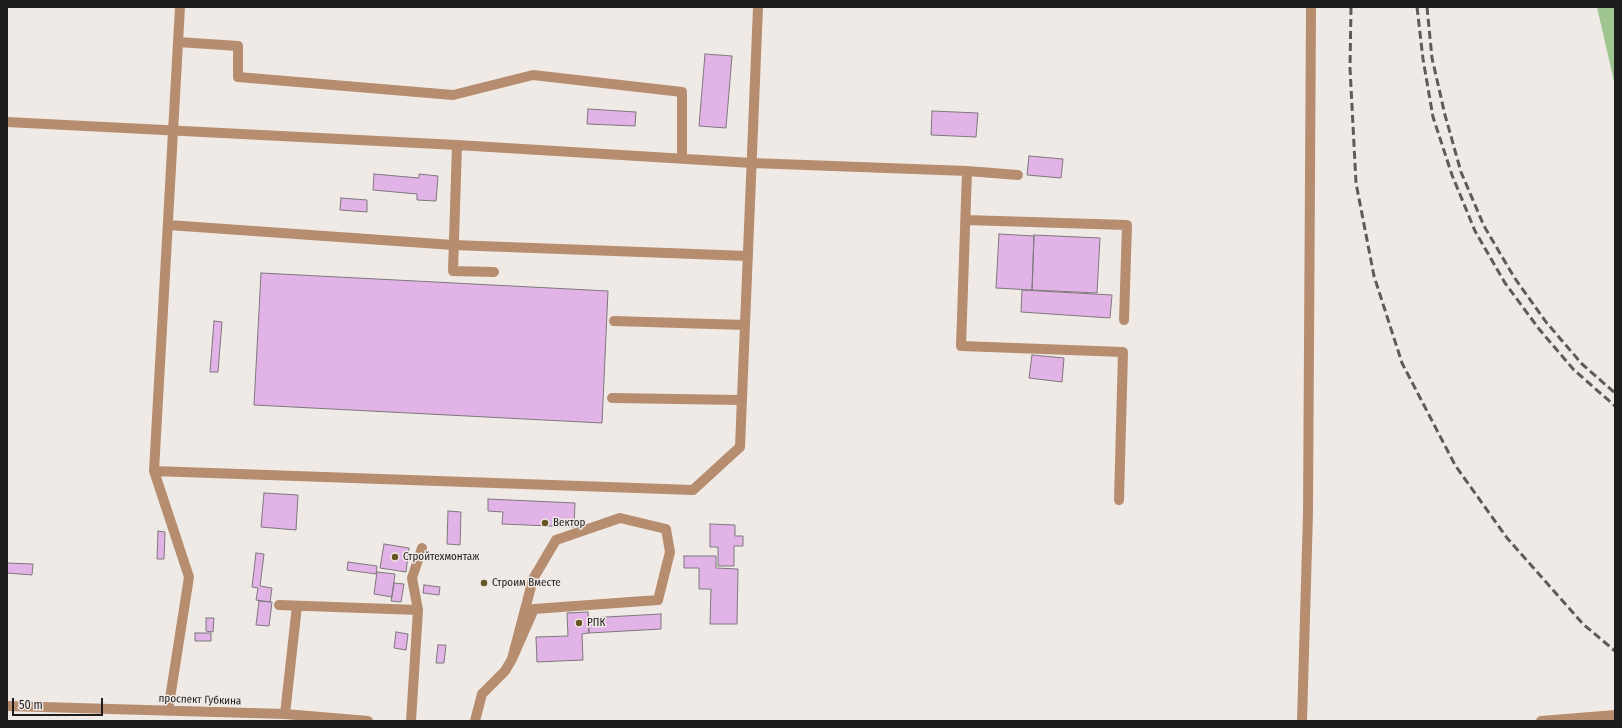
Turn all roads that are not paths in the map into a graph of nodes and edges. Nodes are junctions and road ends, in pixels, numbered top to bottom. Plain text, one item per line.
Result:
1 (180, 7) edge
2 (758, 7) edge
3 (1311, 7) edge
4 (178, 42) junction
5 (7, 122) edge
6 (173, 130) junction
7 (457, 145) junction
8 (682, 158) junction
9 (752, 163) junction
10 (967, 171) junction
11 (1018, 176) dead end
12 (966, 220) junction
13 (168, 225) junction
14 (453, 245) junction
15 (748, 256) junction
16 (494, 272) dead end
17 (1124, 320) dead end
18 (614, 321) dead end
19 (745, 325) junction
20 (612, 398) dead end
21 (742, 400) junction
22 (154, 471) junction
23 (1119, 500) dead end
24 (422, 548) dead end
25 (279, 605) dead end
26 (296, 606) junction
27 (418, 610) junction
28 (512, 659) junction
29 (7, 706) edge
30 (168, 711) junction
31 (285, 714) junction
32 (1615, 715) edge
33 (368, 721) edge
34 (411, 721) edge
35 (475, 721) edge
36 (1302, 721) edge
37 (1541, 721) edge

1 - 4 street
2 - 9 street
3 - 36 street
4 - 6 street
4 - 8 street
5 - 6 street
6 - 7 street
6 - 13 street
7 - 8 street
7 - 14 street
8 - 9 street
9 - 10 street
9 - 15 street
10 - 11 street
10 - 12 street
12 - 17 street
12 - 23 street
13 - 14 street
13 - 22 street
14 - 15 street
14 - 16 street
15 - 19 street
18 - 19 street
19 - 21 street
20 - 21 street
21 - 22 street
22 - 30 street
24 - 27 street
25 - 26 street
26 - 27 street
26 - 31 street
27 - 34 street
28 - 28 street
28 - 35 street
29 - 30 street, проспект Губкина
30 - 31 street, проспект Губкина
31 - 33 street, проспект Губкина
32 - 37 street

